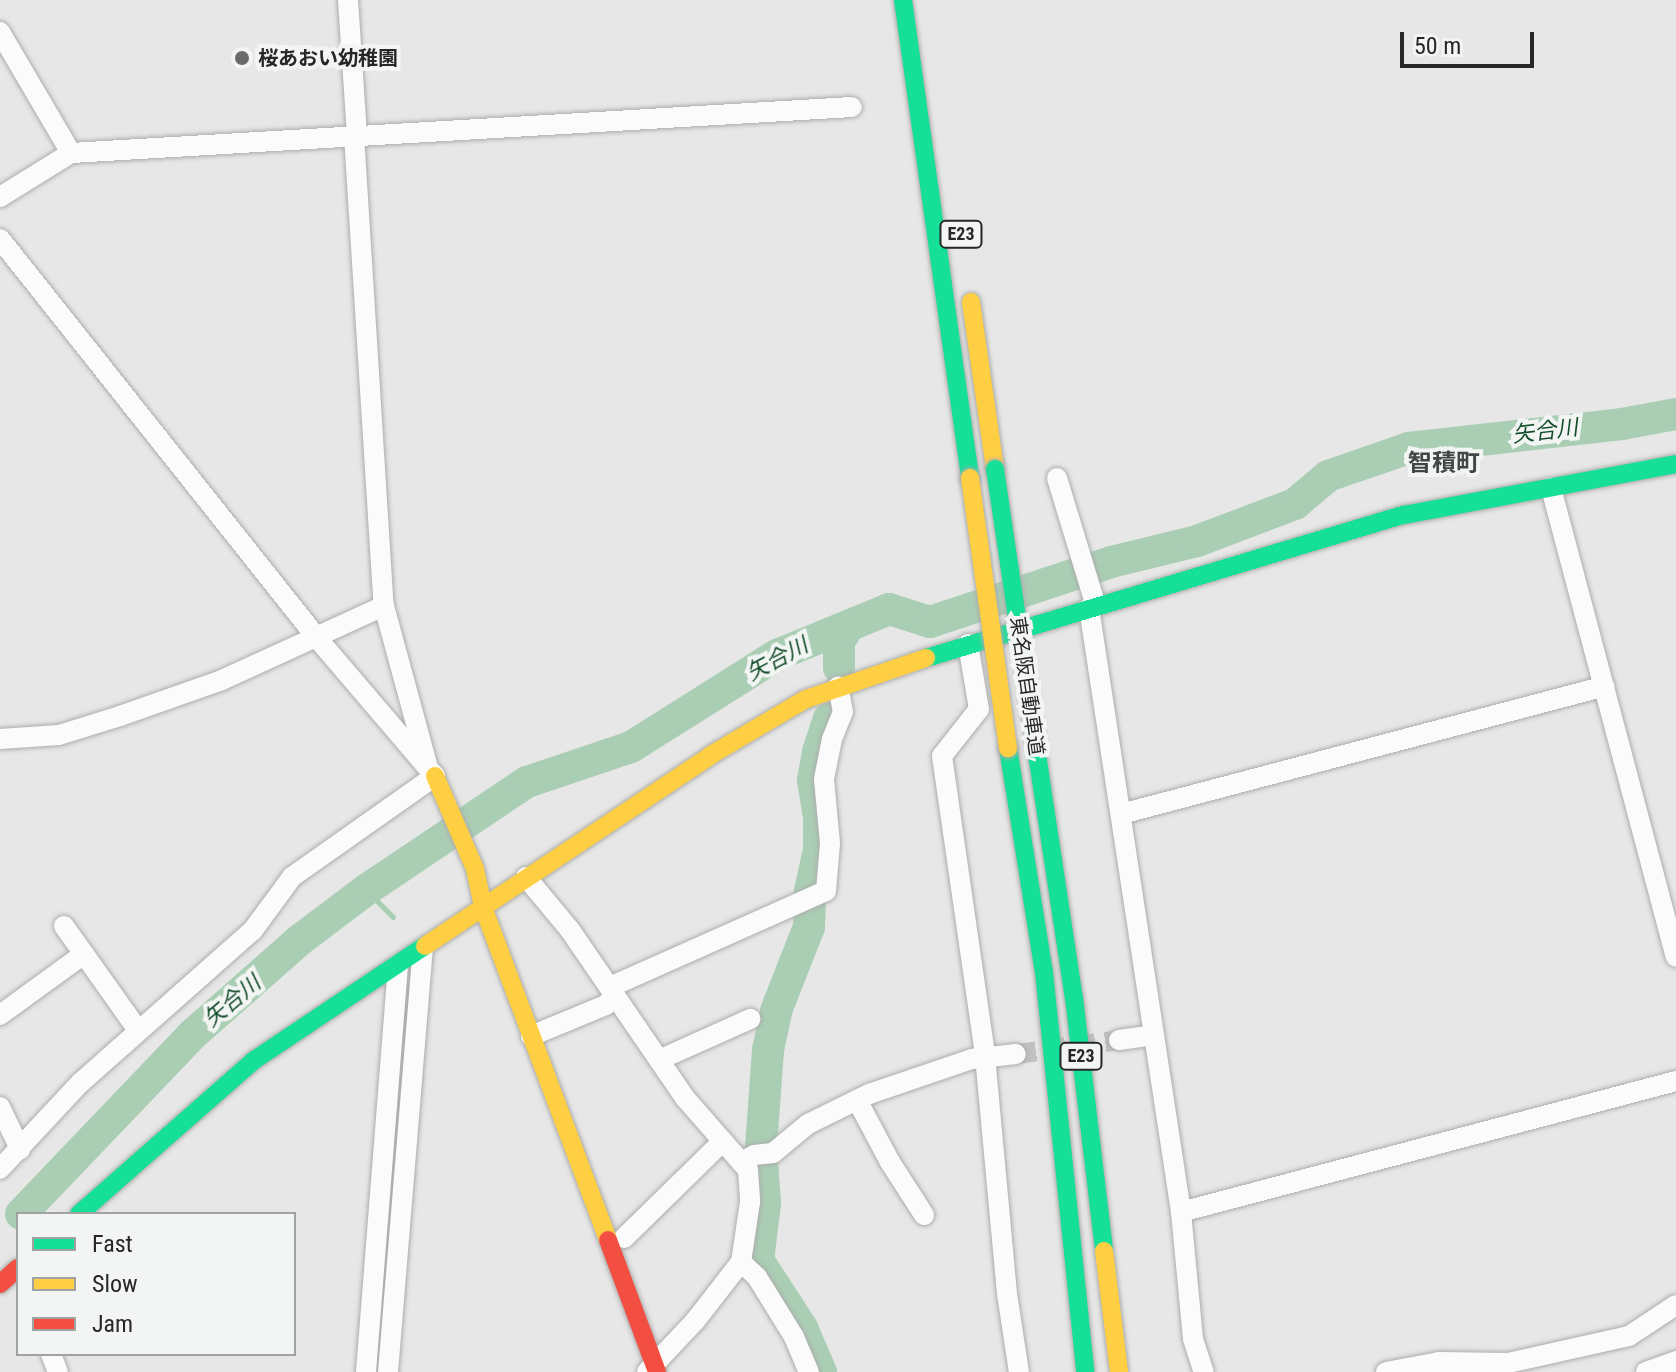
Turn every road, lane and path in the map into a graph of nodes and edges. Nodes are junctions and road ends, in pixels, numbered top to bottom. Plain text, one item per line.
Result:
1 (348, 0) edge
2 (902, 0) edge
3 (0, 32) edge
4 (852, 107) dead end
5 (355, 135) junction
6 (71, 153) junction
7 (0, 197) edge
8 (0, 239) edge
9 (968, 281) dead end
10 (1676, 464) edge
11 (1057, 478) dead end
12 (1551, 488) junction
13 (1092, 603) junction
14 (384, 606) junction
15 (317, 638) junction
16 (968, 644) junction
17 (838, 686) junction
18 (1604, 686) junction
19 (0, 739) edge
20 (432, 772) junction
21 (1121, 814) junction
22 (526, 877) junction
23 (483, 907) junction
24 (64, 926) dead end
25 (423, 948) junction
26 (84, 954) junction
27 (1676, 957) edge
28 (398, 966) junction
29 (613, 991) junction
30 (0, 1015) edge
31 (750, 1019) dead end
32 (138, 1030) junction
33 (1154, 1035) junction
34 (531, 1036) junction
35 (1119, 1040) tunnel mouth
36 (1016, 1054) tunnel mouth
37 (985, 1056) junction
38 (661, 1059) junction
39 (1676, 1081) edge
40 (857, 1100) junction
41 (0, 1107) edge
42 (722, 1142) junction
43 (20, 1149) junction
44 (755, 1157) junction
45 (0, 1169) edge
46 (81, 1212) edge
47 (1181, 1212) junction
48 (924, 1215) dead end
49 (624, 1238) dead end
50 (741, 1262) junction
51 (1676, 1305) edge
52 (1676, 1361) edge
53 (1550, 1363) edge
54 (653, 1370) edge
55 (366, 1372) edge
56 (388, 1372) edge
57 (809, 1372) edge
58 (1019, 1372) edge
59 (1085, 1372) edge
60 (1119, 1372) edge
61 (1204, 1372) edge
62 (1386, 1372) edge
63 (1646, 1372) edge

1 - 5 street
2 - 59 main road, 東名阪自動車道 / E23, bridge
3 - 6 street
4 - 5 street
5 - 6 street
5 - 14 street
6 - 7 street
8 - 15 street
9 - 60 main road, 東名阪自動車道 / E23, bridge
10 - 12 main road
11 - 13 street
12 - 13 main road
12 - 18 street
13 - 16 main road
13 - 21 street
14 - 15 street
14 - 20 street
15 - 19 street
15 - 20 street
16 - 17 main road
16 - 37 street
17 - 22 main road
17 - 29 street
18 - 21 street
18 - 27 street
20 - 23 main road
20 - 32 street
21 - 33 street
22 - 23 main road
22 - 29 street
23 - 25 main road
23 - 34 main road
24 - 26 street
25 - 28 main road
25 - 56 street
26 - 30 street
26 - 32 street
28 - 46 main road
28 - 55 street
29 - 34 street
29 - 38 street
31 - 38 street
32 - 43 street
33 - 35 street
33 - 47 street
34 - 54 main road
36 - 37 street
37 - 40 street
37 - 58 street
38 - 42 street
39 - 47 street
40 - 44 street
40 - 48 street
41 - 43 street
42 - 44 street
42 - 49 street
43 - 45 street
44 - 50 street
47 - 61 street
50 - 54 street
50 - 57 street
51 - 53 street
52 - 63 street
53 - 62 street

